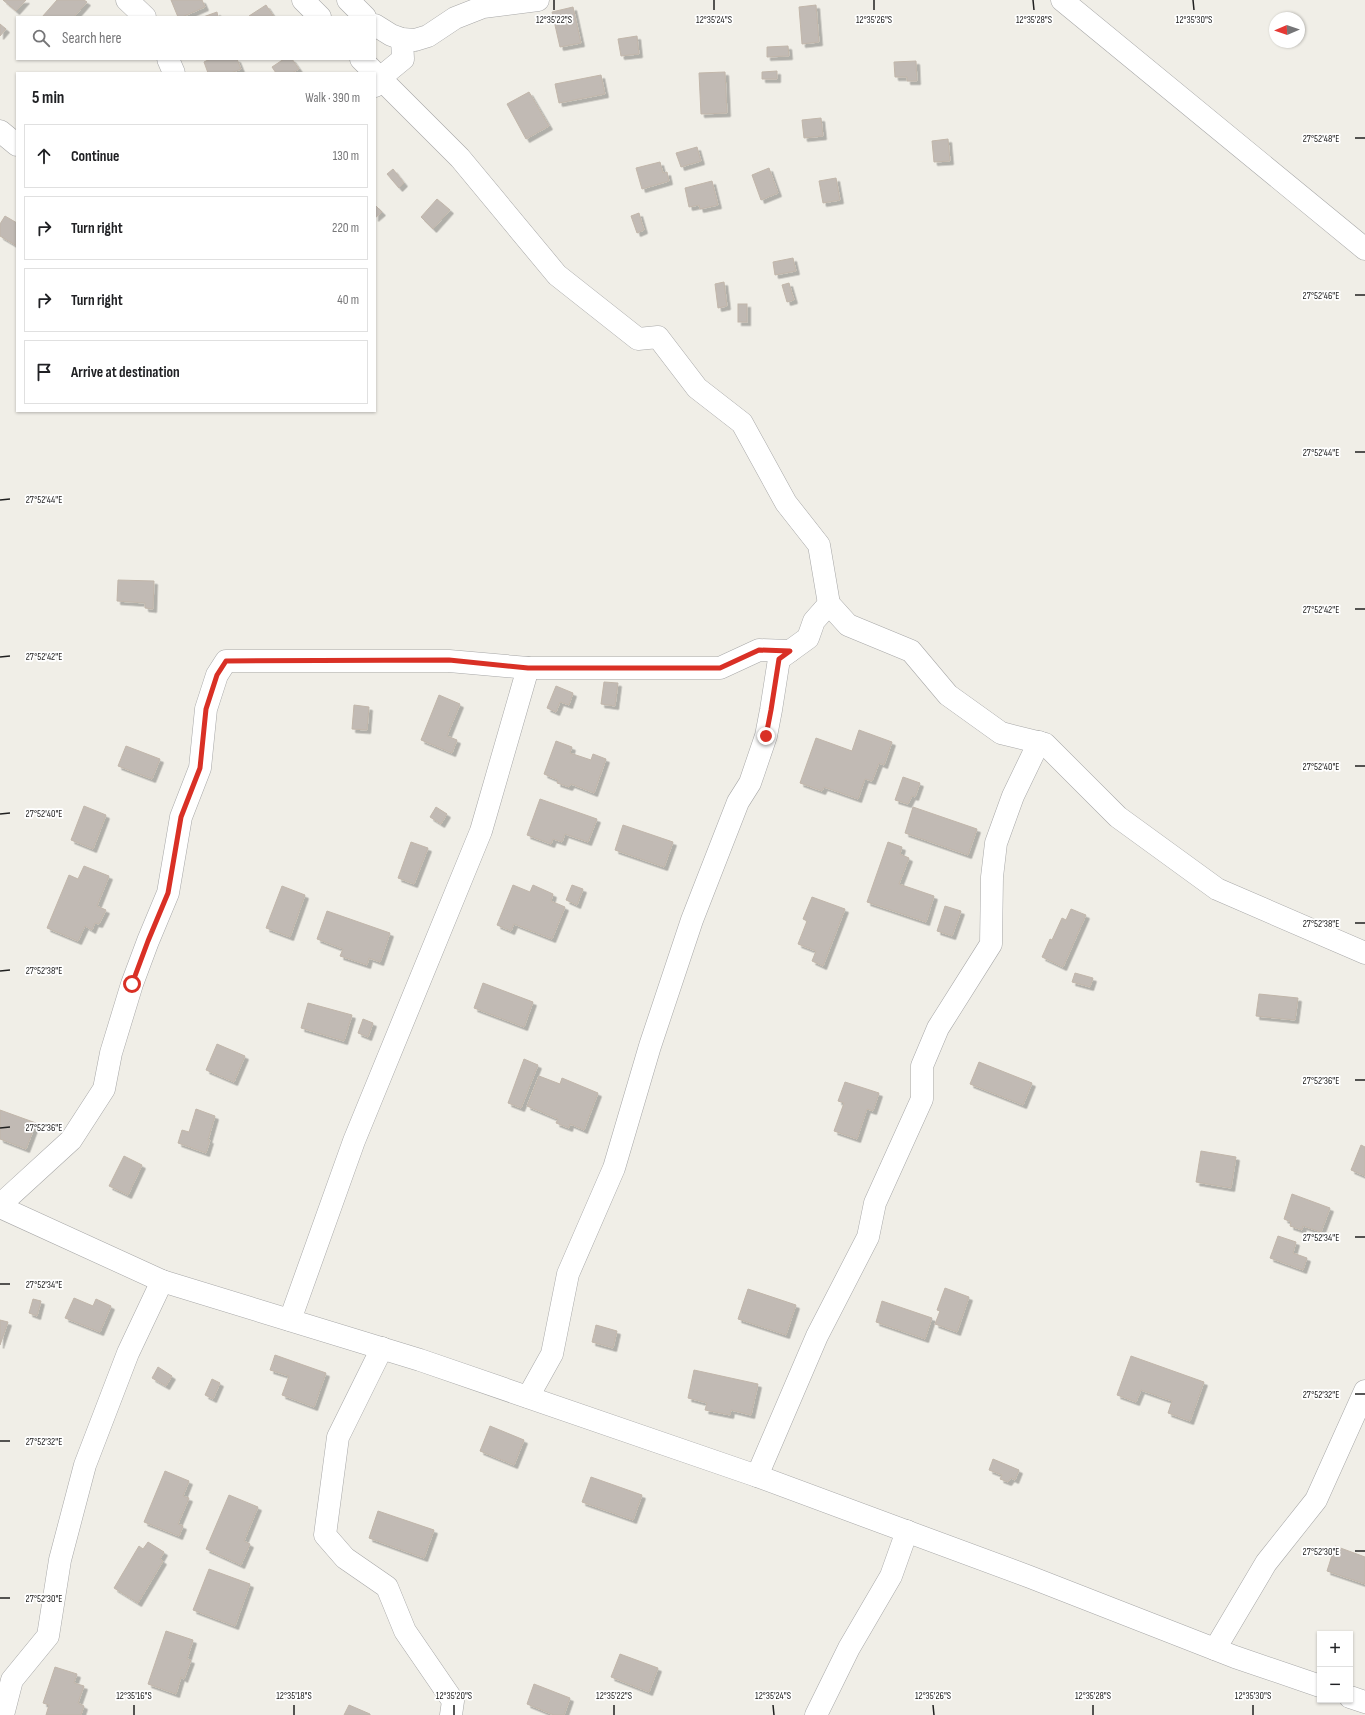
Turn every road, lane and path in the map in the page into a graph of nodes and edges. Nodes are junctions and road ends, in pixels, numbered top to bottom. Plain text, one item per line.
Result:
1 (127, 0) edge
2 (303, 0) edge
3 (348, 0) edge
4 (538, 0) edge
5 (1062, 0) edge
6 (144, 16) edge
7 (319, 16) edge
8 (364, 16) edge
9 (376, 26) edge
10 (402, 40) junction
11 (168, 60) edge
12 (362, 60) edge
13 (174, 72) edge
14 (371, 72) edge
15 (378, 82) edge
16 (0, 131) edge
17 (16, 144) edge
18 (1365, 249) edge
19 (829, 604) junction
20 (790, 651) junction
21 (528, 668) junction
22 (1039, 742) junction
23 (1365, 953) edge
24 (0, 1206) edge
25 (162, 1281) junction
26 (290, 1320) junction
27 (382, 1348) junction
28 (1365, 1391) edge
29 (528, 1397) junction
30 (757, 1476) junction
31 (906, 1532) junction
32 (1215, 1649) junction
33 (1317, 1685) edge
34 (1353, 1698) edge
35 (1365, 1702) edge
36 (3, 1715) edge
37 (451, 1715) edge
38 (816, 1715) edge

1 - 6 street
2 - 7 street
3 - 8 street
4 - 10 street
5 - 18 street
9 - 10 street
10 - 15 street
11 - 13 street
12 - 14 street
15 - 19 street
16 - 17 street
19 - 20 street
19 - 22 street
20 - 21 street
20 - 29 street
21 - 24 street
21 - 26 street
22 - 23 street
22 - 30 street
24 - 25 street
25 - 26 street
25 - 36 street
26 - 27 street
27 - 29 street
27 - 37 street
28 - 32 street
29 - 30 street
30 - 31 street
31 - 32 street
31 - 38 street
32 - 33 street
34 - 35 street

